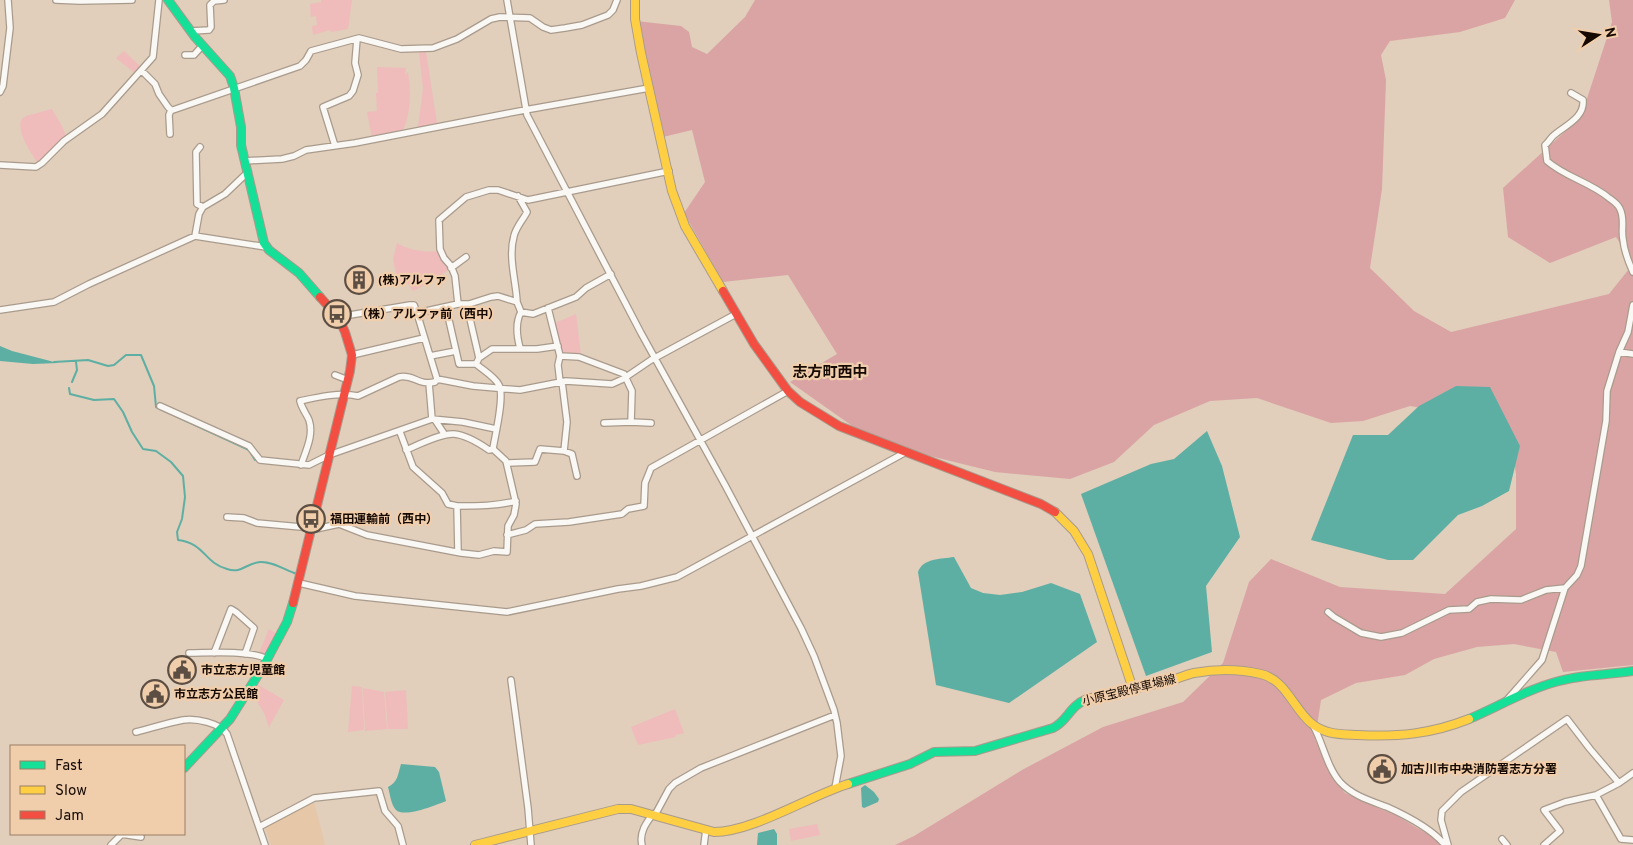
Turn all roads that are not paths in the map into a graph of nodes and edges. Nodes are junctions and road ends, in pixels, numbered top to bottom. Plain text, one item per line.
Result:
1 (8, 0) edge
2 (56, 0) edge
3 (117, 0) edge
4 (132, 0) edge
5 (159, 0) edge
6 (168, 0) edge
7 (224, 0) edge
8 (508, 0) edge
9 (617, 0) edge
10 (635, 0) edge
11 (510, 16) junction
12 (191, 32) junction
13 (357, 39) junction
14 (202, 46) junction
15 (185, 55) dead end
16 (142, 71) junction
17 (234, 88) junction
18 (649, 88) junction
19 (0, 92) edge
20 (1571, 93) dead end
21 (171, 110) junction
22 (525, 110) junction
23 (170, 134) dead end
24 (200, 146) dead end
25 (335, 146) junction
26 (244, 161) junction
27 (0, 165) edge
28 (669, 171) junction
29 (247, 174) junction
30 (568, 192) junction
31 (518, 196) junction
32 (203, 207) junction
33 (195, 236) junction
34 (266, 247) junction
35 (466, 257) dead end
36 (452, 268) junction
37 (1633, 272) edge
38 (611, 274) junction
39 (517, 302) junction
40 (458, 304) junction
41 (469, 304) junction
42 (1633, 305) edge
43 (446, 307) junction
44 (548, 308) junction
45 (0, 310) edge
46 (521, 312) junction
47 (417, 313) junction
48 (736, 314) junction
49 (338, 317) junction
50 (424, 338) junction
51 (558, 346) junction
52 (520, 348) junction
53 (456, 351) junction
54 (1619, 352) junction
55 (1633, 354) edge
56 (352, 355) junction
57 (430, 356) junction
58 (560, 356) junction
59 (655, 358) junction
60 (477, 361) junction
61 (334, 375) dead end
62 (626, 377) junction
63 (348, 380) junction
64 (436, 380) junction
65 (561, 382) junction
66 (429, 384) junction
67 (501, 388) junction
68 (788, 391) junction
69 (344, 396) junction
70 (160, 406) dead end
71 (434, 420) junction
72 (631, 422) junction
73 (604, 423) dead end
74 (651, 423) dead end
75 (496, 430) junction
76 (400, 432) junction
77 (445, 435) junction
78 (700, 440) junction
79 (493, 449) junction
80 (406, 450) junction
81 (564, 451) junction
82 (906, 452) junction
83 (329, 456) junction
84 (507, 463) junction
85 (302, 465) junction
86 (577, 476) dead end
87 (516, 501) junction
88 (457, 506) junction
89 (227, 517) dead end
90 (311, 529) junction
91 (507, 535) junction
92 (752, 536) junction
93 (458, 552) junction
94 (299, 583) junction
95 (1565, 588) junction
96 (1328, 612) dead end
97 (188, 653) dead end
98 (214, 654) junction
99 (245, 654) junction
100 (267, 659) junction
101 (1633, 670) edge
102 (511, 680) dead end
103 (1133, 689) junction
104 (1502, 705) junction
105 (835, 715) junction
106 (1314, 727) junction
107 (223, 728) junction
108 (136, 732) dead end
109 (185, 767) edge
110 (1633, 773) edge
111 (1619, 783) junction
112 (835, 788) junction
113 (1596, 795) junction
114 (654, 814) junction
115 (259, 827) junction
116 (706, 829) junction
117 (530, 831) junction
118 (120, 835) edge
119 (128, 835) edge
120 (141, 837) dead end
121 (1502, 839) dead end
122 (1633, 840) edge
123 (111, 845) edge
124 (265, 845) edge
125 (403, 845) edge
126 (475, 845) edge
127 (532, 845) edge
128 (642, 845) edge
129 (704, 845) edge
130 (1446, 845) edge
131 (1507, 845) edge
132 (1544, 845) edge

1 - 19 street
2 - 3 street
3 - 4 street
5 - 16 street
6 - 12 street
7 - 12 street
8 - 11 street
9 - 11 street
10 - 18 street
11 - 13 street
11 - 22 street
12 - 14 street
13 - 17 street
13 - 25 street
14 - 15 street
14 - 17 street
16 - 21 street
16 - 27 street
17 - 21 street
17 - 26 street
18 - 22 street
18 - 28 street
20 - 37 street
21 - 23 street
22 - 25 street
22 - 30 street
24 - 32 street
25 - 26 street
26 - 29 street
28 - 30 street
28 - 48 street
29 - 32 street
29 - 34 street
30 - 31 street
30 - 38 street
31 - 36 street
31 - 39 street
32 - 33 street
33 - 34 street
33 - 45 street
34 - 49 street
35 - 36 street
36 - 40 street
38 - 44 street
38 - 59 street
39 - 41 street
39 - 46 street
40 - 41 street
40 - 43 street
41 - 60 street
42 - 54 street
43 - 47 street
43 - 53 street
44 - 46 street
44 - 51 street
46 - 52 street
47 - 49 street
47 - 50 street
48 - 59 street
48 - 68 street
49 - 56 street
50 - 56 street
50 - 57 street
51 - 52 street
51 - 58 street
52 - 60 street
53 - 57 street
53 - 60 street
54 - 55 street
54 - 95 street
56 - 63 street
57 - 64 street
58 - 62 street
58 - 65 street
59 - 62 street
59 - 78 street
60 - 67 street
61 - 63 street
62 - 65 street
62 - 72 street
63 - 69 street
64 - 66 street
64 - 67 street
65 - 67 street
65 - 81 street
66 - 69 street
66 - 71 street
67 - 75 street
68 - 78 street
68 - 82 street
69 - 83 street
69 - 85 street
70 - 85 street
71 - 75 street
71 - 76 street
71 - 77 street
72 - 73 street
72 - 74 street
75 - 79 street
76 - 80 street
76 - 83 street
77 - 79 street
77 - 80 street
78 - 91 street
78 - 92 street
79 - 84 street
80 - 88 street
81 - 84 street
81 - 86 street
82 - 92 street
82 - 103 street
83 - 85 street
83 - 90 street
84 - 87 street
87 - 88 street
87 - 91 street
88 - 93 street
89 - 90 street
90 - 93 street
90 - 94 street
91 - 93 street
92 - 94 street
92 - 105 street
94 - 100 street
95 - 96 street
95 - 104 street
97 - 98 street
98 - 99 street
98 - 99 street
99 - 100 street
100 - 107 street
101 - 104 street
102 - 117 street
103 - 106 street, 小原宝殿停車場線
103 - 112 street, 小原宝殿停車場線
104 - 106 street
105 - 112 street
105 - 114 street
106 - 130 street
107 - 108 street
107 - 109 street
107 - 115 street
110 - 111 street
111 - 113 street
111 - 130 street
112 - 116 street, 小原宝殿停車場線
113 - 122 street
113 - 132 street
114 - 116 street, 小原宝殿停車場線
114 - 117 street, 小原宝殿停車場線
114 - 128 street
115 - 124 street
115 - 125 street
116 - 129 street
117 - 126 street, 小原宝殿停車場線
117 - 127 street
118 - 123 street
119 - 120 street
121 - 131 street

